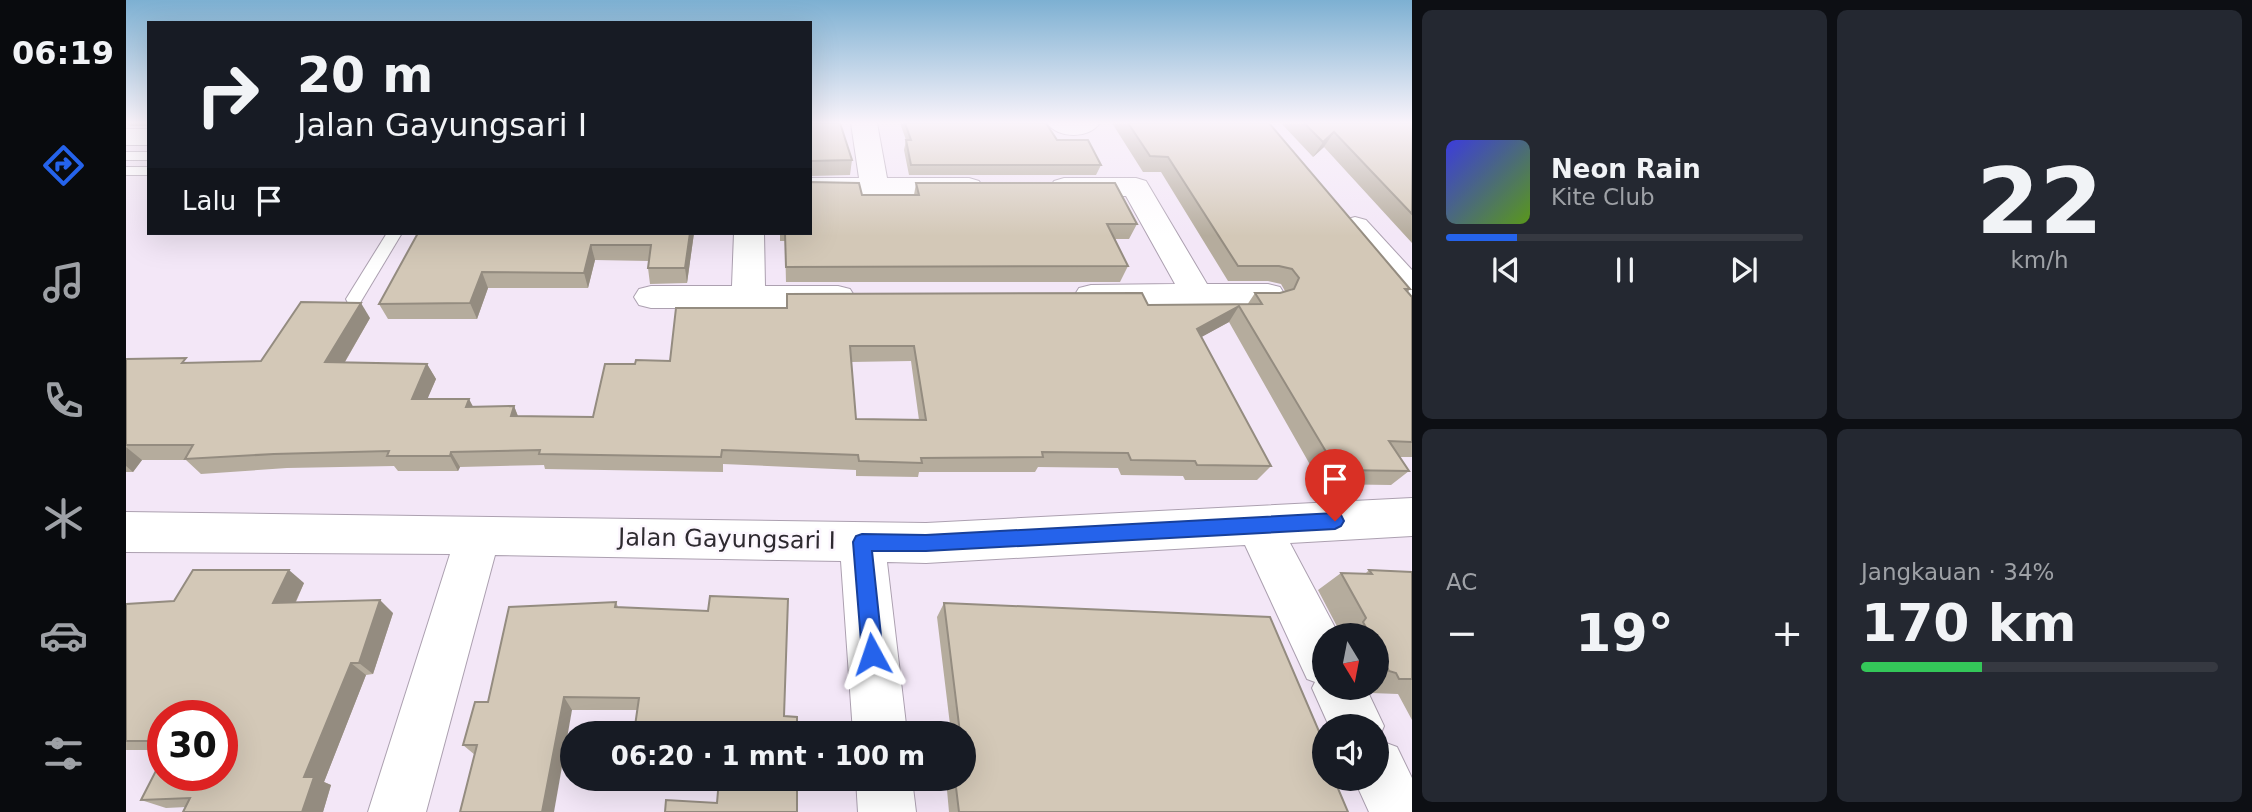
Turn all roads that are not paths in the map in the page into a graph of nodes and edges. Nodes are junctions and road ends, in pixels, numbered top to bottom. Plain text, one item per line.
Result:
1 (870, 161) edge
2 (126, 171) edge
3 (147, 171) edge
4 (812, 187) edge
5 (874, 187) junction
6 (998, 187) edge
7 (1039, 187) edge
8 (1338, 206) edge
9 (393, 235) edge
10 (750, 235) edge
11 (1412, 290) edge
12 (1268, 295) edge
13 (871, 296) edge
14 (1061, 296) edge
15 (1197, 296) junction
16 (748, 297) junction
17 (652, 298) dead end
18 (354, 299) dead end
19 (1412, 517) edge
20 (1258, 524) junction
21 (126, 532) edge
22 (478, 535) junction
23 (862, 542) junction
24 (1312, 634) edge
25 (879, 721) edge
26 (885, 791) edge
27 (1389, 791) edge
28 (397, 812) edge
29 (887, 812) edge
30 (1399, 812) edge

1 - 5 street
2 - 3 lane
4 - 5 street
5 - 6 street
7 - 15 street
8 - 11 street
9 - 18 lane
10 - 16 street
12 - 15 street
13 - 16 street
14 - 15 street
16 - 17 street
19 - 20 street, Jalan Gayungsari I
20 - 23 street, Jalan Gayungsari I
20 - 24 street
21 - 22 street, Jalan Gayungsari I
22 - 23 street, Jalan Gayungsari I
22 - 28 street
23 - 25 street
26 - 29 street
27 - 30 street

